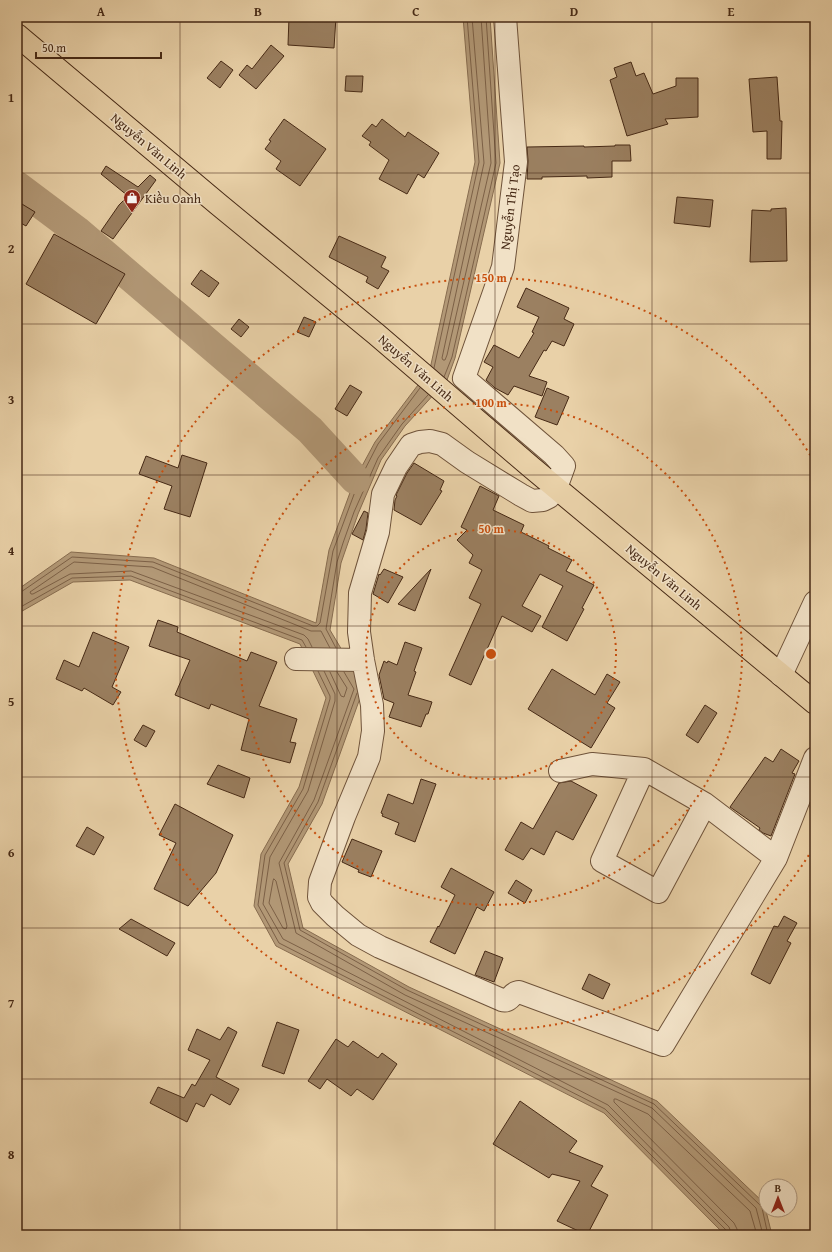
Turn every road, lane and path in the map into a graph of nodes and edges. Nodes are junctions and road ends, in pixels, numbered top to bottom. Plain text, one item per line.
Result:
1 (505, 17) edge
2 (17, 34) edge
3 (556, 488) junction
4 (815, 602) edge
5 (296, 658) dead end
6 (356, 659) junction
7 (781, 675) junction
8 (815, 703) edge
9 (815, 758) edge
10 (644, 769) junction
11 (560, 771) dead end
12 (705, 804) junction
13 (776, 858) junction

1 - 3 street, Nguyễn Thị Tạo
2 - 3 highway, Nguyễn Văn Linh
3 - 6 street
3 - 7 highway, Nguyễn Văn Linh
4 - 7 street
5 - 6 street
6 - 13 street
7 - 8 highway, Nguyễn Văn Linh
9 - 13 street
10 - 11 street
10 - 12 street
10 - 12 street
12 - 13 street

